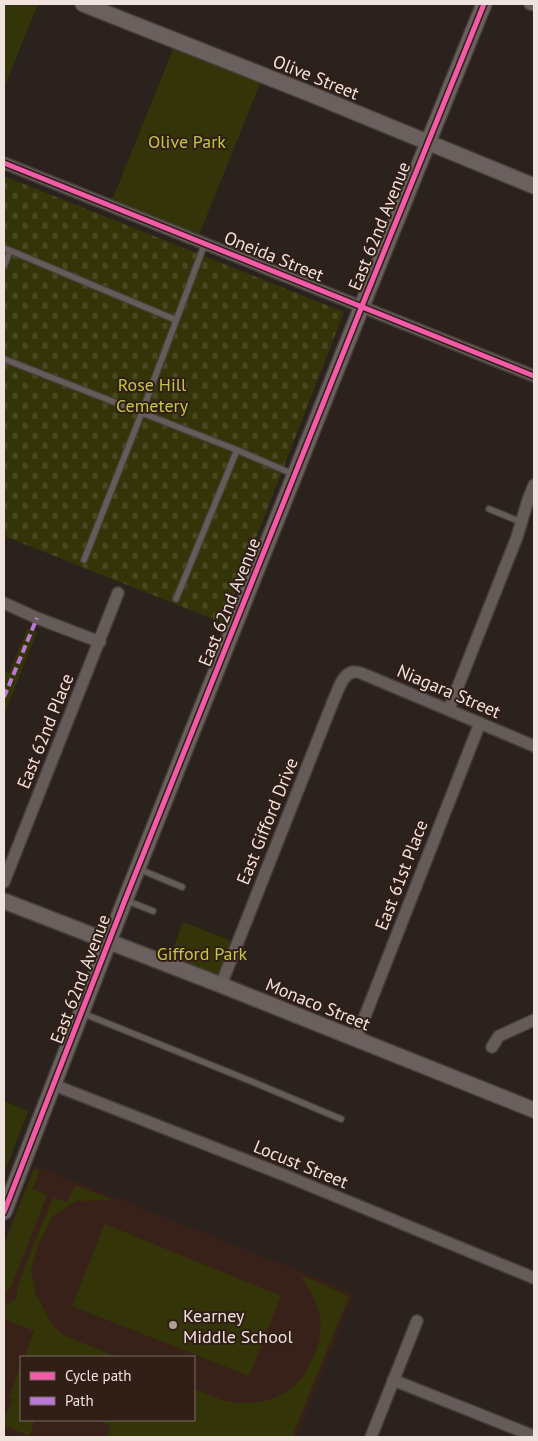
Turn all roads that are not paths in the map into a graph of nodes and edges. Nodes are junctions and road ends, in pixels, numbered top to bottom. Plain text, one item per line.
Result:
1 (83, 4) edge
2 (484, 4) edge
3 (530, 4) edge
4 (534, 5) edge
5 (105, 8) edge
6 (428, 144) junction
7 (4, 163) edge
8 (534, 186) edge
9 (205, 243) junction
10 (7, 249) edge
11 (4, 266) edge
12 (362, 306) junction
13 (176, 320) junction
14 (4, 359) edge
15 (534, 376) edge
16 (142, 412) junction
17 (237, 450) junction
18 (295, 474) junction
19 (534, 484) edge
20 (490, 509) dead end
21 (521, 522) junction
22 (84, 560) dead end
23 (118, 593) dead end
24 (176, 599) dead end
25 (4, 603) edge
26 (100, 642) junction
27 (350, 674) joint
28 (449, 709) junction
29 (480, 723) junction
30 (534, 746) edge
31 (138, 869) junction
32 (4, 882) edge
33 (182, 887) dead end
34 (4, 900) edge
35 (125, 900) junction
36 (153, 911) dead end
37 (109, 942) junction
38 (221, 984) junction
39 (82, 1013) junction
40 (534, 1020) edge
41 (356, 1039) junction
42 (492, 1047) dead end
43 (54, 1085) junction
44 (534, 1110) edge
45 (341, 1119) dead end
46 (4, 1212) edge
47 (534, 1278) edge
48 (417, 1321) dead end
49 (393, 1380) junction
50 (512, 1433) edge
51 (534, 1436) edge
52 (371, 1437) edge

1 - 5 street, Olive Street
2 - 6 street, East 62nd Avenue
3 - 4 street
5 - 6 street, Olive Street
6 - 8 street, Olive Street
6 - 12 street, East 62nd Avenue
7 - 9 street, Oneida Street
9 - 12 street, Oneida Street
9 - 13 lane
10 - 11 lane
10 - 13 lane
12 - 15 street, Oneida Street
12 - 18 street, East 62nd Avenue
13 - 16 lane
14 - 16 lane
16 - 17 lane
16 - 22 lane
17 - 18 lane
17 - 24 lane
18 - 31 street, East 62nd Avenue
19 - 21 street
20 - 21 lane
21 - 28 street
23 - 26 street, East 62nd Place
25 - 26 street
26 - 32 street, East 62nd Place
27 - 28 street, Niagara Street
27 - 38 street, East Gifford Drive
28 - 29 street, Niagara Street
29 - 30 street, Niagara Street
29 - 41 street, East 61st Place
31 - 33 lane
31 - 35 street, East 62nd Avenue
34 - 37 street, Monaco Street
35 - 36 lane
35 - 37 street, East 62nd Avenue
37 - 38 street, Monaco Street
37 - 39 street, East 62nd Avenue
38 - 41 street, Monaco Street
39 - 43 street, East 62nd Avenue
39 - 45 lane
40 - 42 street
41 - 44 street, Monaco Street
43 - 46 street, East 62nd Avenue
43 - 47 street, Locust Street
48 - 49 street
49 - 50 street
49 - 52 street
50 - 51 street

